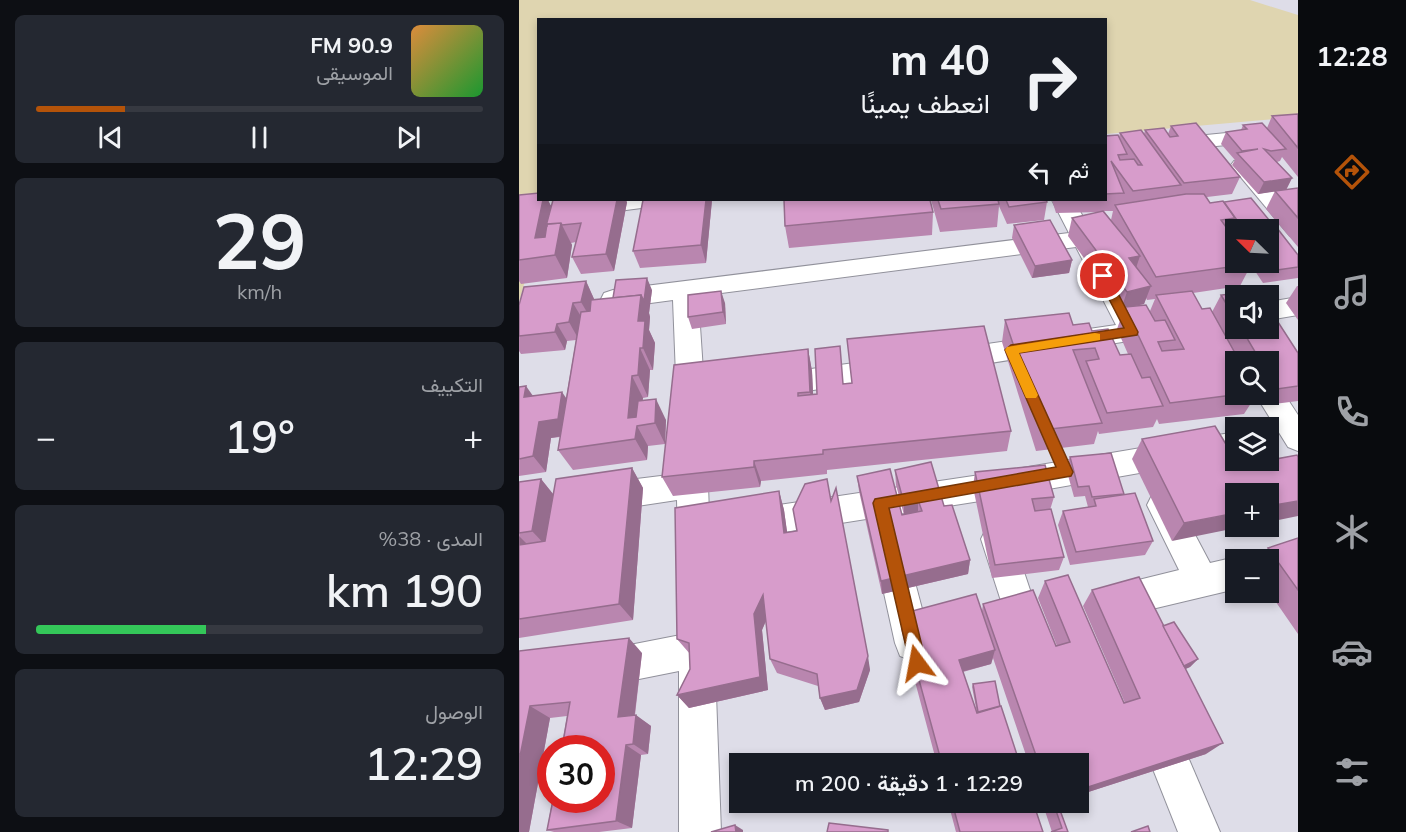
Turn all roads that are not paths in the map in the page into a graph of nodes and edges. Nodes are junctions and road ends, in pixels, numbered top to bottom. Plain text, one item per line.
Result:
1 (1298, 132) edge
2 (1219, 139) junction
3 (1107, 151) edge
4 (641, 201) edge
5 (1064, 201) edge
6 (1290, 212) edge
7 (1258, 216) edge
8 (519, 217) edge
9 (1298, 231) edge
10 (1130, 233) edge
11 (1083, 239) junction
12 (685, 291) junction
13 (590, 302) edge
14 (1298, 306) edge
15 (1279, 309) edge
16 (1176, 325) edge
17 (1132, 332) junction
18 (748, 389) edge
19 (1275, 405) edge
20 (1290, 435) edge
21 (1225, 446) edge
22 (1141, 461) junction
23 (692, 485) junction
24 (980, 488) junction
25 (577, 501) edge
26 (880, 503) junction
27 (694, 532) junction
28 (695, 567) edge
29 (1225, 576) edge
30 (1201, 581) junction
31 (696, 615) edge
32 (696, 650) junction
33 (926, 652) edge
34 (574, 674) edge
35 (1144, 702) edge
36 (700, 832) edge
37 (1199, 832) edge

1 - 2 street
2 - 3 street
2 - 6 street
4 - 8 street
5 - 11 street
6 - 7 street
6 - 9 street
10 - 11 street
11 - 12 street
11 - 17 street
12 - 13 street
12 - 23 street
14 - 15 street
16 - 17 street
17 - 18 street
19 - 20 street
21 - 22 street
22 - 24 street
22 - 30 street
23 - 25 street
23 - 27 street
24 - 26 street
24 - 30 street
26 - 27 street
26 - 33 street
27 - 28 street
29 - 30 street
31 - 32 street
32 - 34 street
32 - 36 street
35 - 37 street

